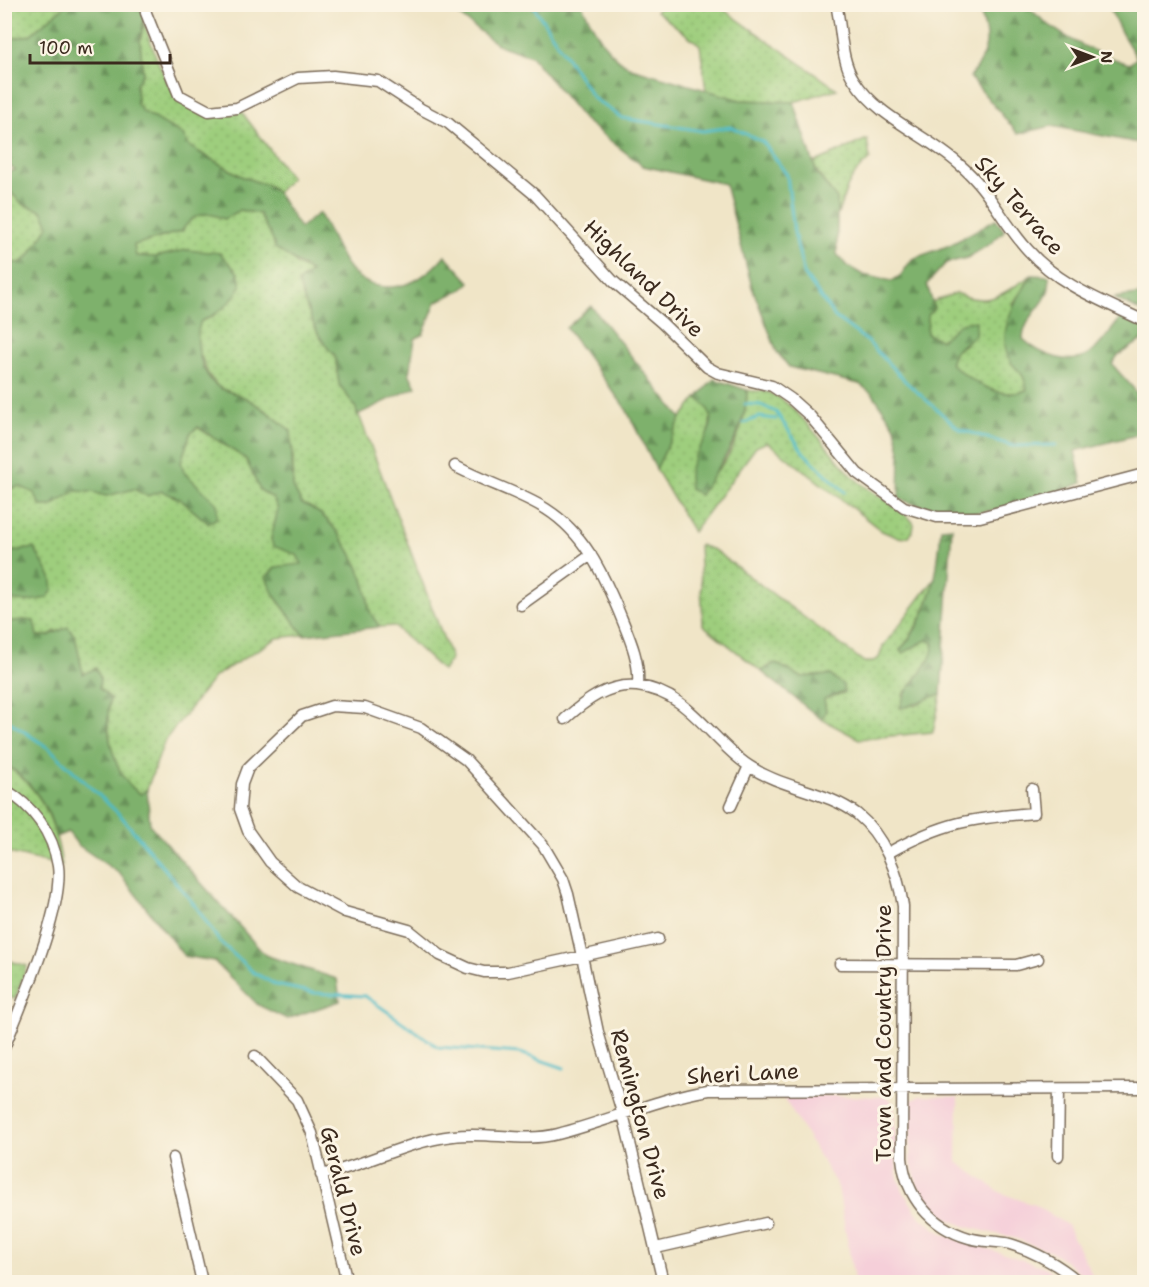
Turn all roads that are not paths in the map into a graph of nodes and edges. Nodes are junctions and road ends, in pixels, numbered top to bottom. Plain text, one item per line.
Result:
1 (145, 4) edge
2 (836, 4) edge
3 (1144, 321) edge
4 (455, 466) dead end
5 (1144, 474) edge
6 (591, 555) junction
7 (521, 605) dead end
8 (638, 686) junction
9 (565, 719) dead end
10 (749, 766) junction
11 (4, 789) edge
12 (1032, 789) dead end
13 (731, 806) dead end
14 (888, 853) junction
15 (658, 939) dead end
16 (582, 956) junction
17 (1038, 959) dead end
18 (840, 964) dead end
19 (904, 965) junction
20 (4, 1048) edge
21 (255, 1056) dead end
22 (1144, 1088) edge
23 (1059, 1089) junction
24 (902, 1090) junction
25 (622, 1114) junction
26 (1058, 1156) dead end
27 (173, 1158) dead end
28 (321, 1175) junction
29 (766, 1223) dead end
30 (656, 1248) junction
31 (202, 1282) edge
32 (347, 1282) edge
33 (663, 1282) edge
34 (1079, 1282) edge

1 - 5 street, Highland Drive
2 - 3 street, Sky Terrace
4 - 6 street
6 - 7 street
6 - 8 street
8 - 9 street, Town and Country Drive
8 - 10 street, Town and Country Drive
10 - 13 street
10 - 14 street, Town and Country Drive
11 - 20 street
12 - 14 street
14 - 19 street, Town and Country Drive
15 - 16 street
16 - 16 street, Remington Drive
16 - 25 street, Remington Drive
17 - 19 street
18 - 19 street
19 - 24 street, Town and Country Drive
21 - 28 street, Gerald Drive
22 - 23 street, Sheri Lane
23 - 24 street, Sheri Lane
23 - 26 street
24 - 25 street, Sheri Lane
24 - 34 street, Town and Country Drive
25 - 28 street, Sheri Lane
25 - 30 street, Remington Drive
27 - 31 street
28 - 32 street, Gerald Drive
29 - 30 street
30 - 33 street, Remington Drive

